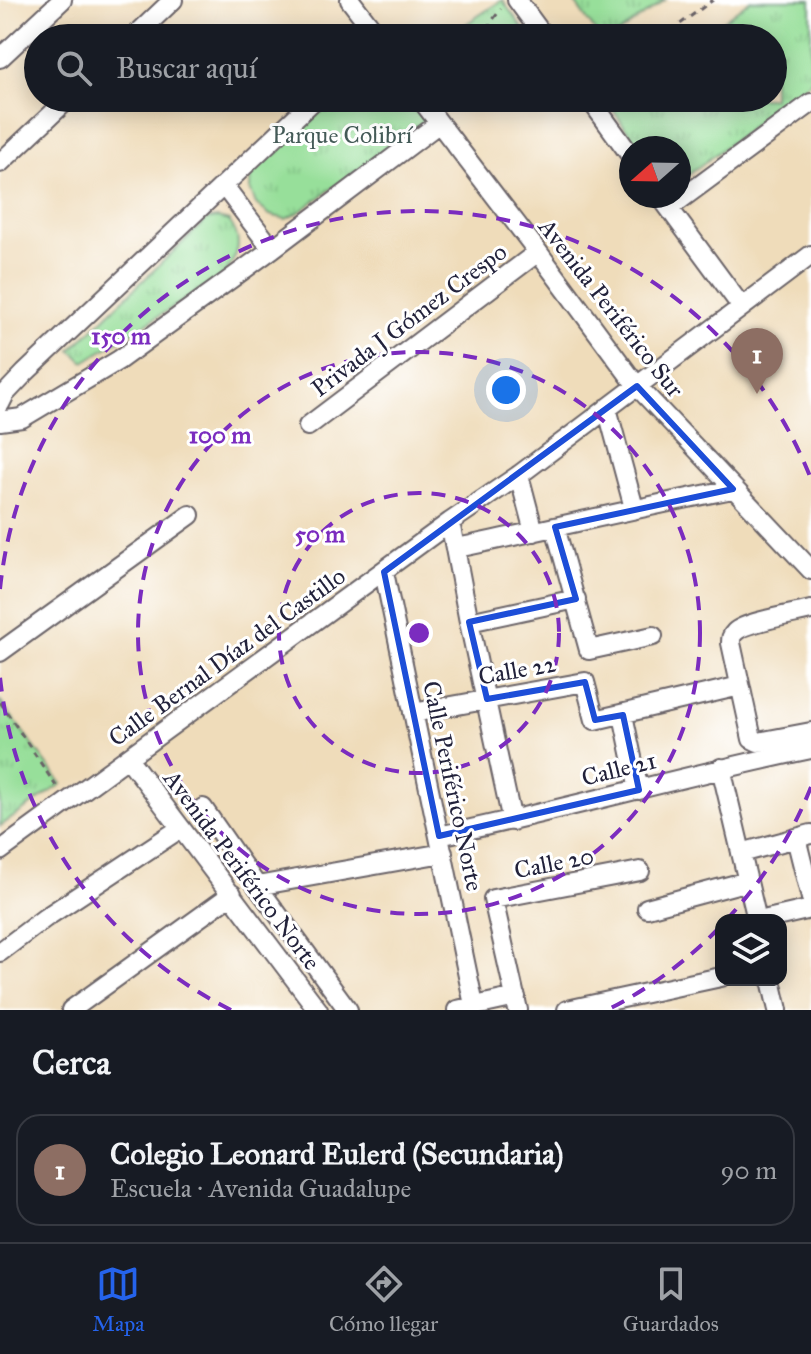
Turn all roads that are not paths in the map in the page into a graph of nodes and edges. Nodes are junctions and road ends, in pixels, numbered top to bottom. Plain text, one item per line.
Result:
1 (62, 0) edge
2 (173, 0) edge
3 (350, 0) edge
4 (511, 2) edge
5 (36, 24) edge
6 (148, 24) edge
7 (368, 24) edge
8 (532, 24) edge
9 (24, 36) edge
10 (0, 58) edge
11 (811, 103) edge
12 (54, 112) edge
13 (301, 112) edge
14 (430, 112) edge
15 (599, 112) edge
16 (438, 124) junction
17 (619, 139) edge
18 (0, 163) edge
19 (691, 184) edge
20 (224, 186) junction
21 (668, 208) edge
22 (272, 249) junction
23 (538, 252) junction
24 (811, 255) edge
25 (741, 306) junction
26 (637, 386) junction
27 (0, 404) edge
28 (607, 408) junction
29 (0, 421) edge
30 (308, 426) dead end
31 (519, 475) junction
32 (733, 489) junction
33 (634, 508) junction
34 (190, 515) dead end
35 (450, 522) junction
36 (555, 527) junction
37 (534, 532) junction
38 (457, 548) junction
39 (811, 570) edge
40 (384, 572) junction
41 (576, 599) junction
42 (811, 610) edge
43 (469, 622) junction
44 (653, 636) dead end
45 (0, 652) edge
46 (740, 686) junction
47 (487, 699) junction
48 (413, 713) junction
49 (623, 715) junction
50 (811, 732) edge
51 (811, 749) edge
52 (128, 758) junction
53 (721, 768) junction
54 (639, 790) junction
55 (203, 808) dead end
56 (512, 821) junction
57 (181, 828) junction
58 (804, 836) edge
59 (441, 844) junction
60 (0, 851) edge
61 (741, 853) junction
62 (640, 871) dead end
63 (748, 881) junction
64 (257, 886) junction
65 (232, 894) junction
66 (811, 898) edge
67 (647, 908) dead end
68 (811, 909) edge
69 (758, 914) edge
70 (787, 914) edge
71 (0, 952) edge
72 (715, 978) edge
73 (772, 986) edge
74 (334, 990) junction
75 (517, 1003) edge
76 (314, 1006) edge
77 (468, 1009) edge
78 (71, 1010) edge
79 (348, 1010) edge
80 (567, 1010) edge
81 (778, 1010) edge

1 - 5 street
2 - 6 street
3 - 7 street
4 - 8 street
9 - 10 street
11 - 19 street
12 - 18 street
13 - 20 street
14 - 16 street, Avenida Periférico Sur
15 - 17 street
16 - 22 street
16 - 23 street, Avenida Periférico Sur
20 - 22 street
20 - 27 street
21 - 25 street
22 - 29 street
23 - 26 street, Avenida Periférico Sur
23 - 30 street, Privada J Gómez Crespo
24 - 25 street, Calle Bernal Díaz del Castillo
25 - 26 street, Calle Bernal Díaz del Castillo
26 - 28 street, Calle Bernal Díaz del Castillo
26 - 32 street, Avenida Periférico Sur
28 - 31 street, Calle Bernal Díaz del Castillo
28 - 33 street
31 - 35 street, Calle Bernal Díaz del Castillo
31 - 37 street
32 - 33 street
32 - 39 street, Avenida Periférico Sur
33 - 36 street
34 - 45 street
35 - 38 street
35 - 40 street, Calle Bernal Díaz del Castillo
36 - 37 street
36 - 41 street
37 - 38 street
38 - 43 street
40 - 48 street, Calle Periférico Norte
40 - 52 street, Calle Bernal Díaz del Castillo
41 - 43 street
41 - 44 street
42 - 46 street
43 - 47 street
46 - 49 street, Calle 22
46 - 50 street
47 - 48 street, Calle 22
47 - 49 street, Calle 22
47 - 56 street
48 - 59 street, Calle Periférico Norte
49 - 54 street
51 - 53 street, Calle 21
52 - 57 street, Avenida Periférico Norte
52 - 60 street, Calle Bernal Díaz del Castillo
53 - 54 street, Calle 21
53 - 61 street
54 - 56 street, Calle 21
55 - 64 street
56 - 59 street, Calle 21
57 - 65 street, Avenida Periférico Norte
57 - 71 street
58 - 61 street
58 - 66 street
59 - 64 street, Calle 21
59 - 77 street, Calle Periférico Norte
61 - 63 street
62 - 75 street, Calle 20
63 - 67 street
63 - 69 street
64 - 74 street
65 - 76 street, Avenida Periférico Norte
65 - 78 street
68 - 70 street
72 - 80 street
73 - 81 street
74 - 76 street
74 - 79 street
75 - 77 street, Calle 20

